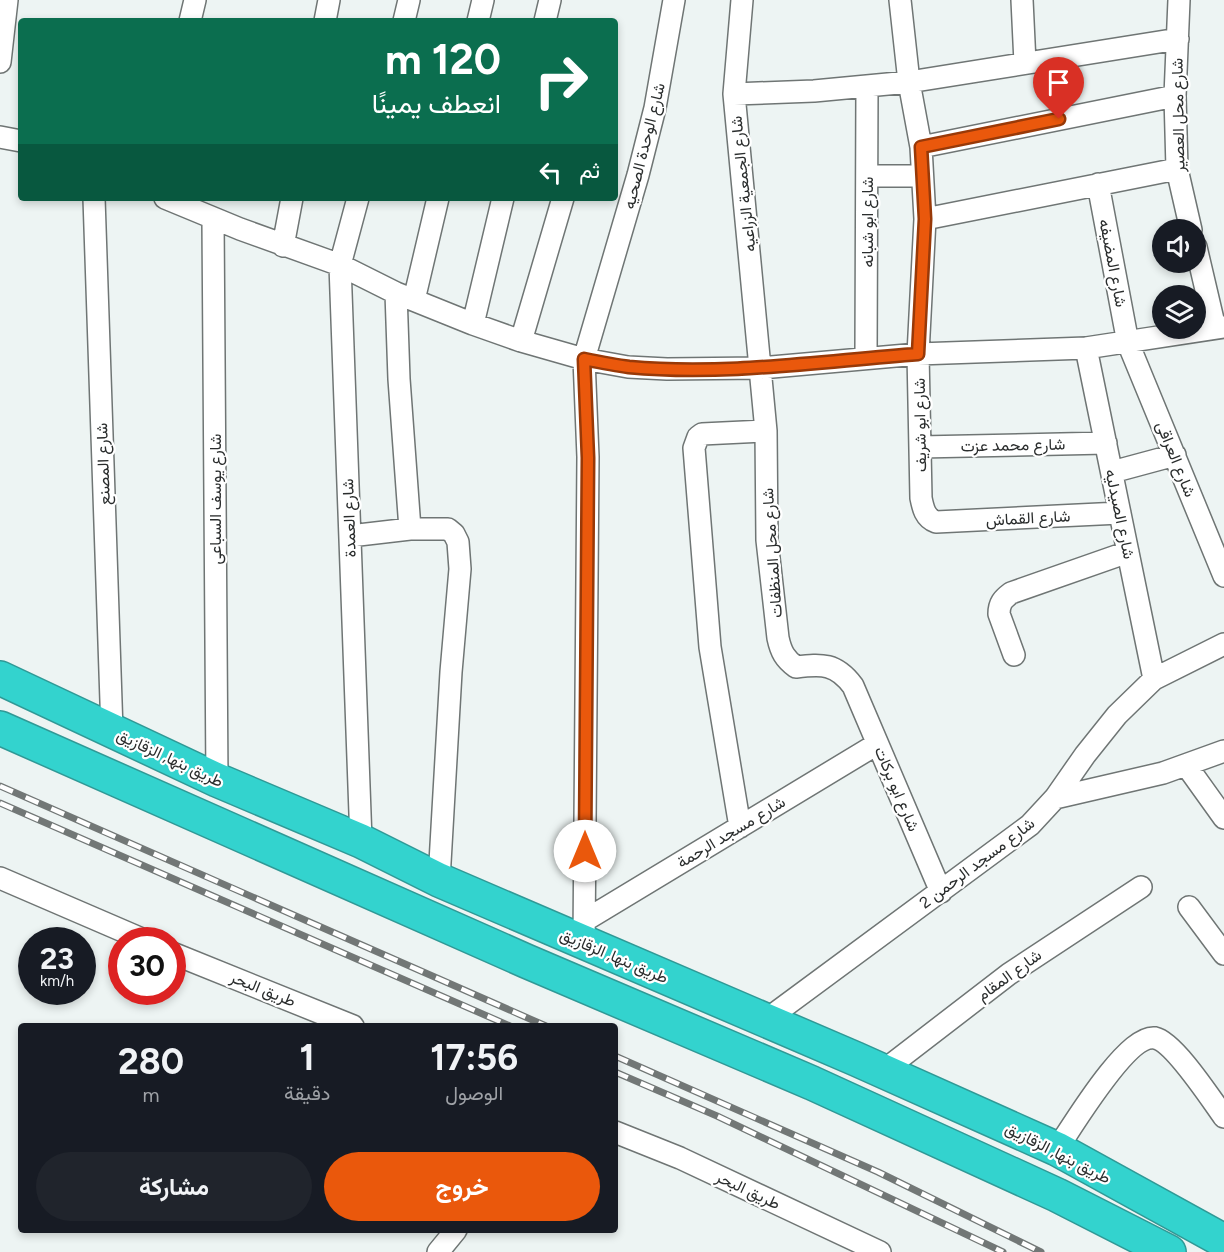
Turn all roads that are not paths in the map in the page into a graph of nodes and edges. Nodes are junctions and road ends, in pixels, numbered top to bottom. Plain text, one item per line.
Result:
1 (7, 0) edge
2 (195, 0) edge
3 (329, 0) edge
4 (409, 0) edge
5 (483, 0) edge
6 (550, 0) edge
7 (674, 0) edge
8 (742, 0) edge
9 (900, 0) edge
10 (1022, 0) edge
11 (1179, 0) edge
12 (191, 18) edge
13 (326, 18) edge
14 (405, 18) edge
15 (479, 18) edge
16 (546, 18) edge
17 (1178, 39) junction
18 (0, 62) edge
19 (1025, 63) junction
20 (909, 82) junction
21 (867, 86) junction
22 (734, 94) junction
23 (1175, 96) junction
24 (0, 137) edge
25 (18, 140) edge
26 (921, 147) junction
27 (1177, 169) junction
28 (867, 176) junction
29 (921, 176) junction
30 (1098, 184) junction
31 (94, 201) edge
32 (172, 201) edge
33 (291, 201) edge
34 (357, 201) edge
35 (437, 201) edge
36 (502, 201) edge
37 (562, 201) edge
38 (213, 219) junction
39 (925, 219) junction
40 (1188, 219) edge
41 (283, 246) junction
42 (340, 265) junction
43 (1204, 273) edge
44 (405, 296) junction
45 (473, 324) junction
46 (1220, 327) edge
47 (520, 341) junction
48 (1128, 343) junction
49 (1086, 348) junction
50 (918, 354) junction
51 (866, 357) junction
52 (584, 359) junction
53 (761, 368) junction
54 (766, 431) junction
55 (1106, 442) junction
56 (920, 447) junction
57 (1175, 455) junction
58 (1112, 472) junction
59 (1120, 513) junction
60 (936, 522) joint
61 (410, 529) junction
62 (350, 536) junction
63 (1128, 552) junction
64 (1224, 576) edge
65 (1224, 644) edge
66 (1014, 655) dead end
67 (0, 678) edge
68 (1154, 679) junction
69 (853, 686) joint
70 (0, 728) edge
71 (112, 731) junction
72 (877, 744) junction
73 (1224, 751) edge
74 (1186, 765) junction
75 (217, 780) junction
76 (1055, 798) junction
77 (1224, 818) edge
78 (740, 827) junction
79 (361, 841) junction
80 (0, 878) edge
81 (439, 880) junction
82 (1141, 887) dead end
83 (941, 892) junction
84 (1189, 907) dead end
85 (539, 925) junction
86 (114, 927) edge
87 (584, 932) junction
88 (1224, 954) edge
89 (186, 958) edge
90 (526, 961) junction
91 (766, 1020) junction
92 (347, 1023) edge
93 (883, 1071) junction
94 (1224, 1116) edge
95 (618, 1133) edge
96 (1057, 1149) junction
97 (454, 1233) edge
98 (1224, 1241) edge
99 (438, 1252) edge
100 (880, 1252) edge
101 (1169, 1252) edge

1 - 18 street
2 - 12 street
3 - 13 street
4 - 14 street
5 - 15 street
6 - 16 street
7 - 52 street, شارع الوحدة الصحيه
8 - 22 street, شارع الجمعية الزراعيه
9 - 20 street, شارع ابو شريف
10 - 19 street
11 - 17 street, شارع محل العصير
17 - 19 street
17 - 23 street, شارع محل العصير
19 - 20 street
20 - 21 street
20 - 26 street, شارع ابو شريف
21 - 22 street
21 - 28 street, شارع ابو شبانه
22 - 53 street, شارع الجمعية الزراعيه
23 - 26 street
23 - 27 street, شارع محل العصير
24 - 25 street
26 - 29 street, شارع ابو شريف
27 - 30 street
27 - 40 street, شارع محل العصير
28 - 29 street
28 - 51 street, شارع ابو شبانه
29 - 39 street, شارع ابو شريف
30 - 39 street
30 - 48 street, شارع المضيفه
31 - 71 street, شارع المصنع
32 - 38 street
33 - 41 street
34 - 42 street, شارع العمدة
35 - 44 street
36 - 45 street
37 - 47 street
38 - 41 street
38 - 75 street, شارع يوسف السباعى
39 - 50 street, شارع ابو شريف
41 - 42 street
42 - 44 street
42 - 62 street, شارع العمدة
43 - 46 street
44 - 45 street
44 - 61 street
45 - 47 street
46 - 48 street
47 - 52 street
48 - 49 street
48 - 57 street, شارع العراقى
49 - 50 street
49 - 55 street, شارع الصيدليه
50 - 51 street
50 - 56 street, شارع ابو شريف
51 - 53 street
52 - 53 street
52 - 87 street, شارع الوحدة الصحيه
53 - 54 street, شارع محل المنظفات
54 - 69 street, شارع محل المنظفات
54 - 78 street
55 - 56 street, شارع محمد عزت
55 - 58 street, شارع الصيدليه
56 - 60 street, شارع ابو شريف
57 - 58 street
57 - 64 street, شارع العراقى
58 - 59 street, شارع الصيدليه
59 - 60 street, شارع القماش
59 - 63 street, شارع الصيدليه
61 - 62 street
61 - 81 street
62 - 79 street, شارع العمدة
63 - 66 street
63 - 68 street, شارع الصيدليه
65 - 68 street, شارع مسجد الرحمن 2
67 - 71 highway, طريق بنها, الزقازيق
68 - 76 street, شارع مسجد الرحمن 2
69 - 72 street, شارع ابو بركات
70 - 90 highway
71 - 75 highway, طريق بنها, الزقازيق
72 - 78 street, شارع مسجد الرحمة
72 - 83 street, شارع ابو بركات
73 - 74 street
74 - 76 street
74 - 77 street
75 - 79 highway, طريق بنها, الزقازيق
76 - 83 street, شارع مسجد الرحمن 2
78 - 87 street, شارع مسجد الرحمة
79 - 81 highway, طريق بنها, الزقازيق
80 - 86 street
81 - 85 highway, طريق بنها, الزقازيق
82 - 93 street, شارع المقام
83 - 91 street, شارع مسجد الرحمن 2
84 - 88 street
85 - 87 highway, طريق بنها, الزقازيق
85 - 90 highway
87 - 91 highway, طريق بنها, الزقازيق
89 - 92 street, طريق البحر
90 - 101 highway
91 - 93 highway, طريق بنها, الزقازيق
93 - 96 highway, طريق بنها, الزقازيق
94 - 96 street
95 - 100 street, طريق البحر
96 - 98 highway, طريق بنها, الزقازيق
97 - 99 street

